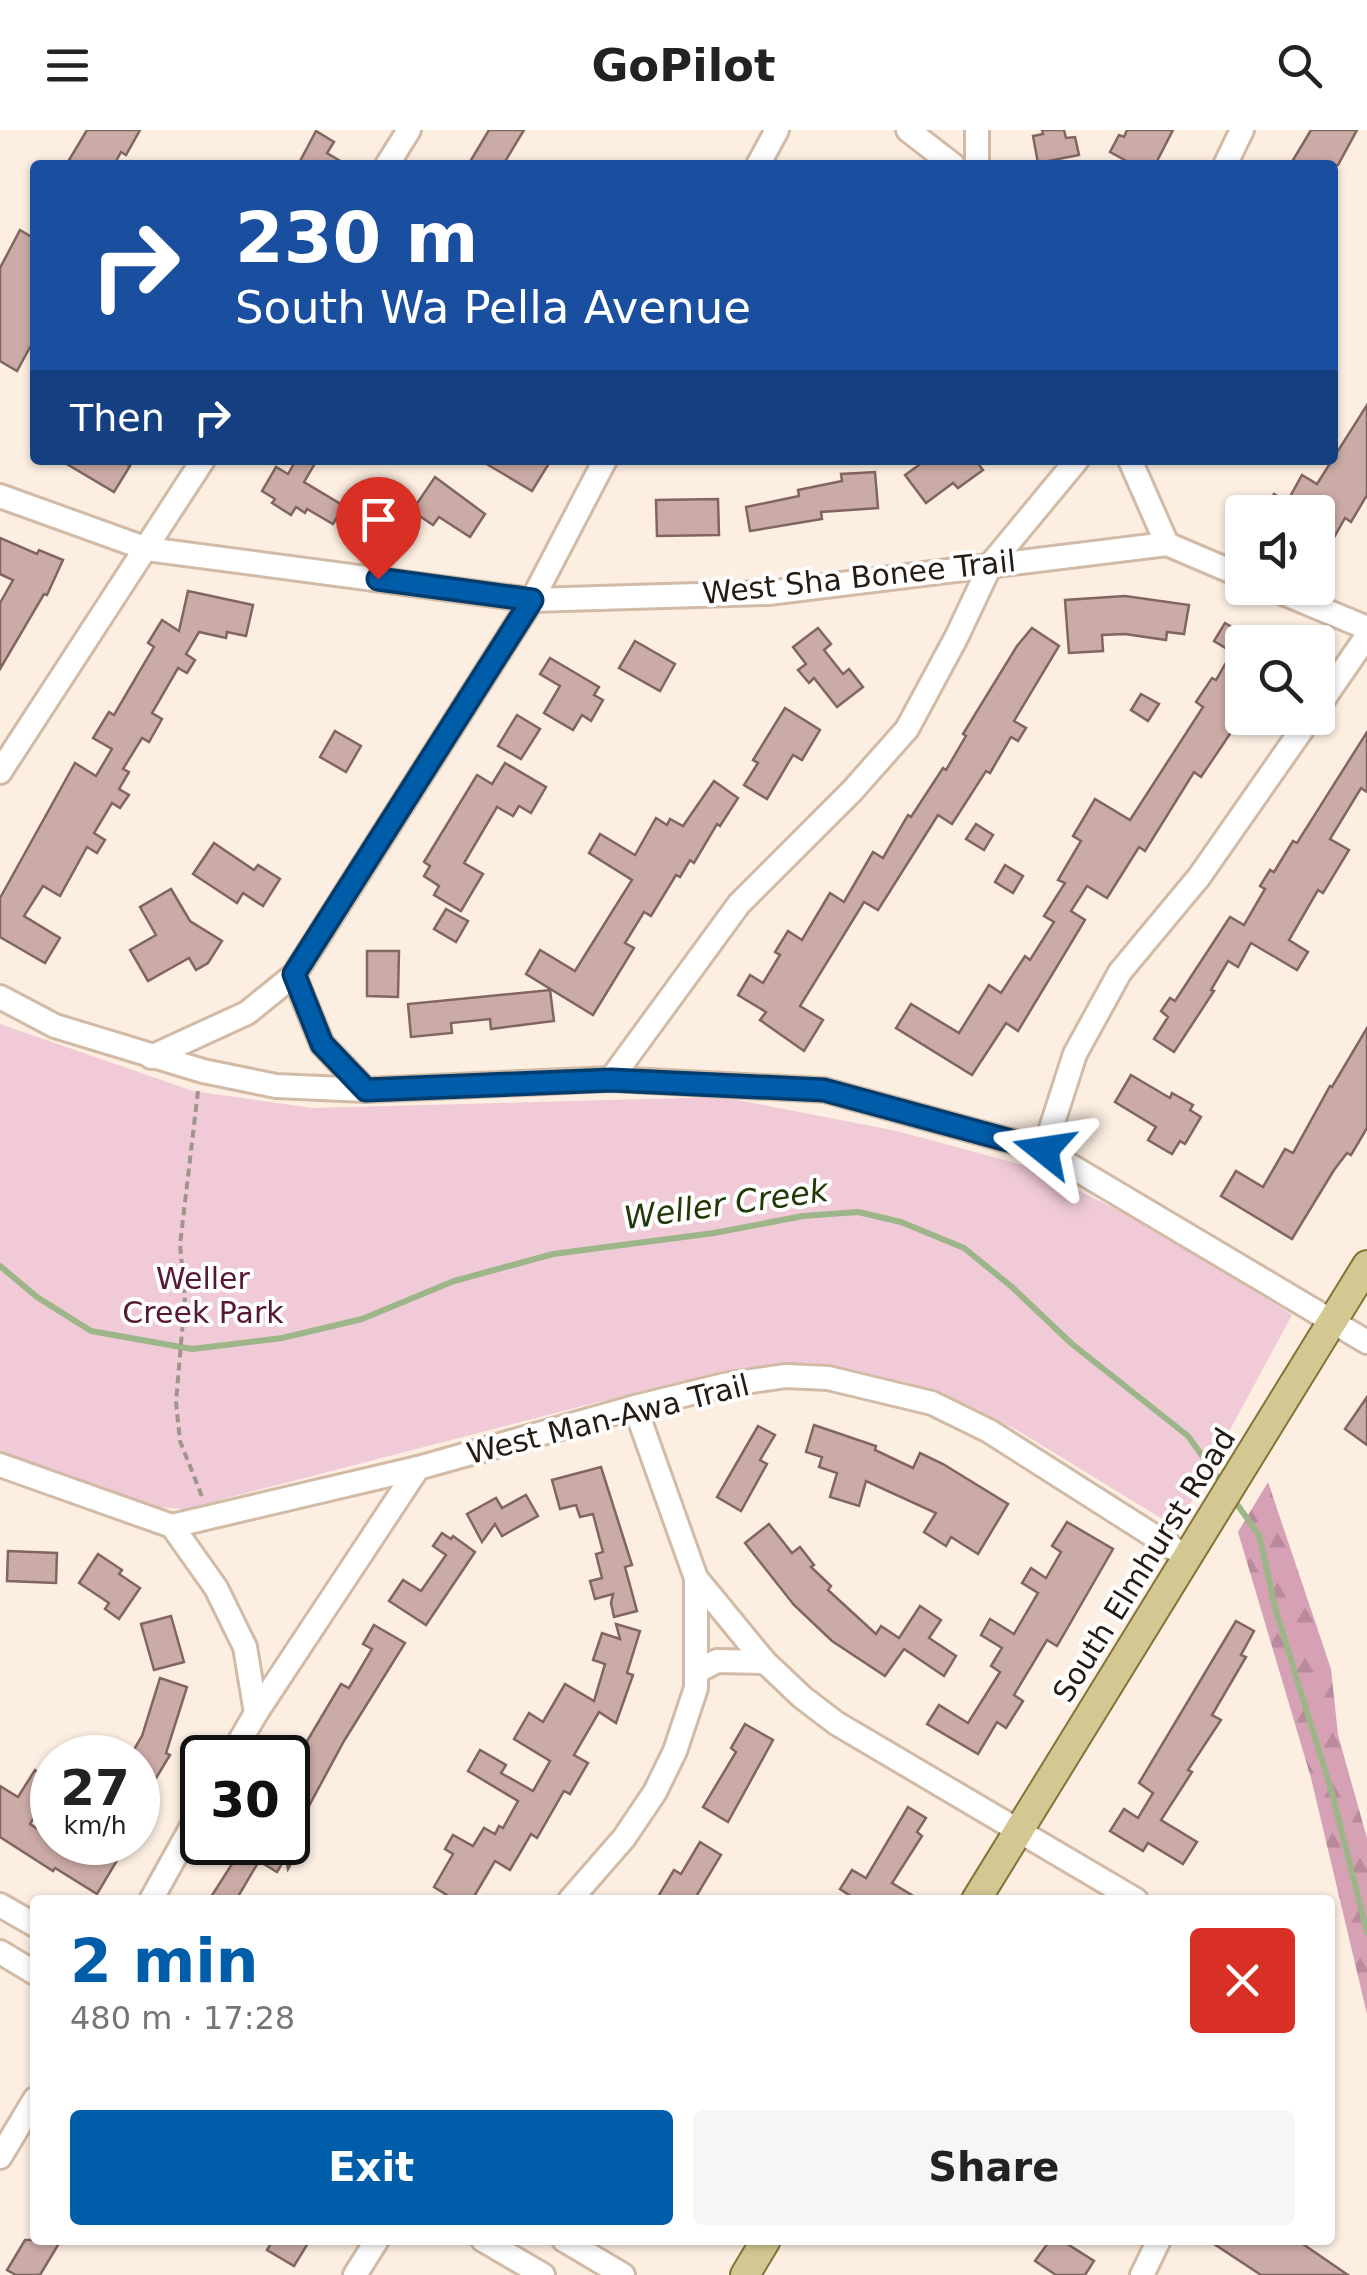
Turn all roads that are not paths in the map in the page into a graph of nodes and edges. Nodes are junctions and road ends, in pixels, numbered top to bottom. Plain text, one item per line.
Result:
1 (409, 130) edge
2 (777, 130) edge
3 (908, 130) edge
4 (977, 130) edge
5 (1242, 130) edge
6 (390, 160) edge
7 (761, 160) edge
8 (947, 160) edge
9 (977, 160) edge
10 (1227, 160) edge
11 (200, 465) edge
12 (601, 465) edge
13 (1074, 465) edge
14 (1132, 465) edge
15 (0, 496) edge
16 (1167, 544) junction
17 (147, 549) junction
18 (990, 564) junction
19 (1225, 569) edge
20 (532, 600) junction
21 (1312, 605) edge
22 (1367, 628) edge
23 (1367, 636) edge
24 (1335, 682) edge
25 (1298, 735) edge
26 (0, 772) edge
27 (294, 974) junction
28 (0, 997) edge
29 (152, 1057) junction
30 (611, 1080) junction
31 (366, 1090) junction
32 (1044, 1150) junction
33 (1367, 1265) edge
34 (1332, 1321) junction
35 (1367, 1342) edge
36 (635, 1407) junction
37 (0, 1465) edge
38 (418, 1468) junction
39 (172, 1526) junction
40 (1187, 1558) junction
41 (696, 1578) junction
42 (766, 1662) junction
43 (696, 1672) junction
44 (256, 1712) junction
45 (243, 1735) edge
46 (1018, 1832) junction
47 (180, 1848) edge
48 (154, 1895) edge
49 (574, 1895) edge
50 (979, 1895) edge
51 (1127, 1895) edge
52 (0, 1905) edge
53 (30, 1922) edge
54 (0, 1952) edge
55 (30, 1971) edge
56 (30, 2106) edge
57 (0, 2157) edge
58 (374, 2245) edge
59 (492, 2245) edge
60 (572, 2245) edge
61 (763, 2245) edge
62 (1157, 2245) edge
63 (1146, 2273) edge
64 (356, 2275) edge
65 (543, 2275) edge
66 (623, 2275) edge
67 (745, 2275) edge

1 - 6 street
2 - 7 street
3 - 8 street
4 - 9 street
5 - 10 street
11 - 17 street
12 - 20 street
13 - 18 street
14 - 16 street
15 - 17 street, West Sha Bonee Trail
16 - 18 street, West Sha Bonee Trail
16 - 19 street, West Sha Bonee Trail
17 - 20 street, West Sha Bonee Trail
17 - 26 street
18 - 20 street, West Sha Bonee Trail
18 - 30 street
20 - 27 street
21 - 22 street
23 - 24 street
25 - 32 street
27 - 29 street
27 - 31 street
28 - 29 street
29 - 31 street
30 - 31 street
30 - 32 street
32 - 34 street
33 - 34 main road, South Elmhurst Road
34 - 35 street
34 - 40 main road, South Elmhurst Road
36 - 38 street, West Man-Awa Trail
36 - 40 street, West Man-Awa Trail
36 - 41 street
37 - 39 street
38 - 39 street, West Man-Awa Trail
38 - 44 street
39 - 44 street
40 - 46 main road, South Elmhurst Road
41 - 42 street
41 - 43 street
42 - 43 street
42 - 46 street
43 - 49 street
44 - 45 street
46 - 50 main road, South Elmhurst Road
46 - 51 street
47 - 48 street
52 - 53 street
54 - 55 street
56 - 57 street
58 - 64 street
59 - 65 street
60 - 66 street
61 - 67 main road
62 - 63 street

